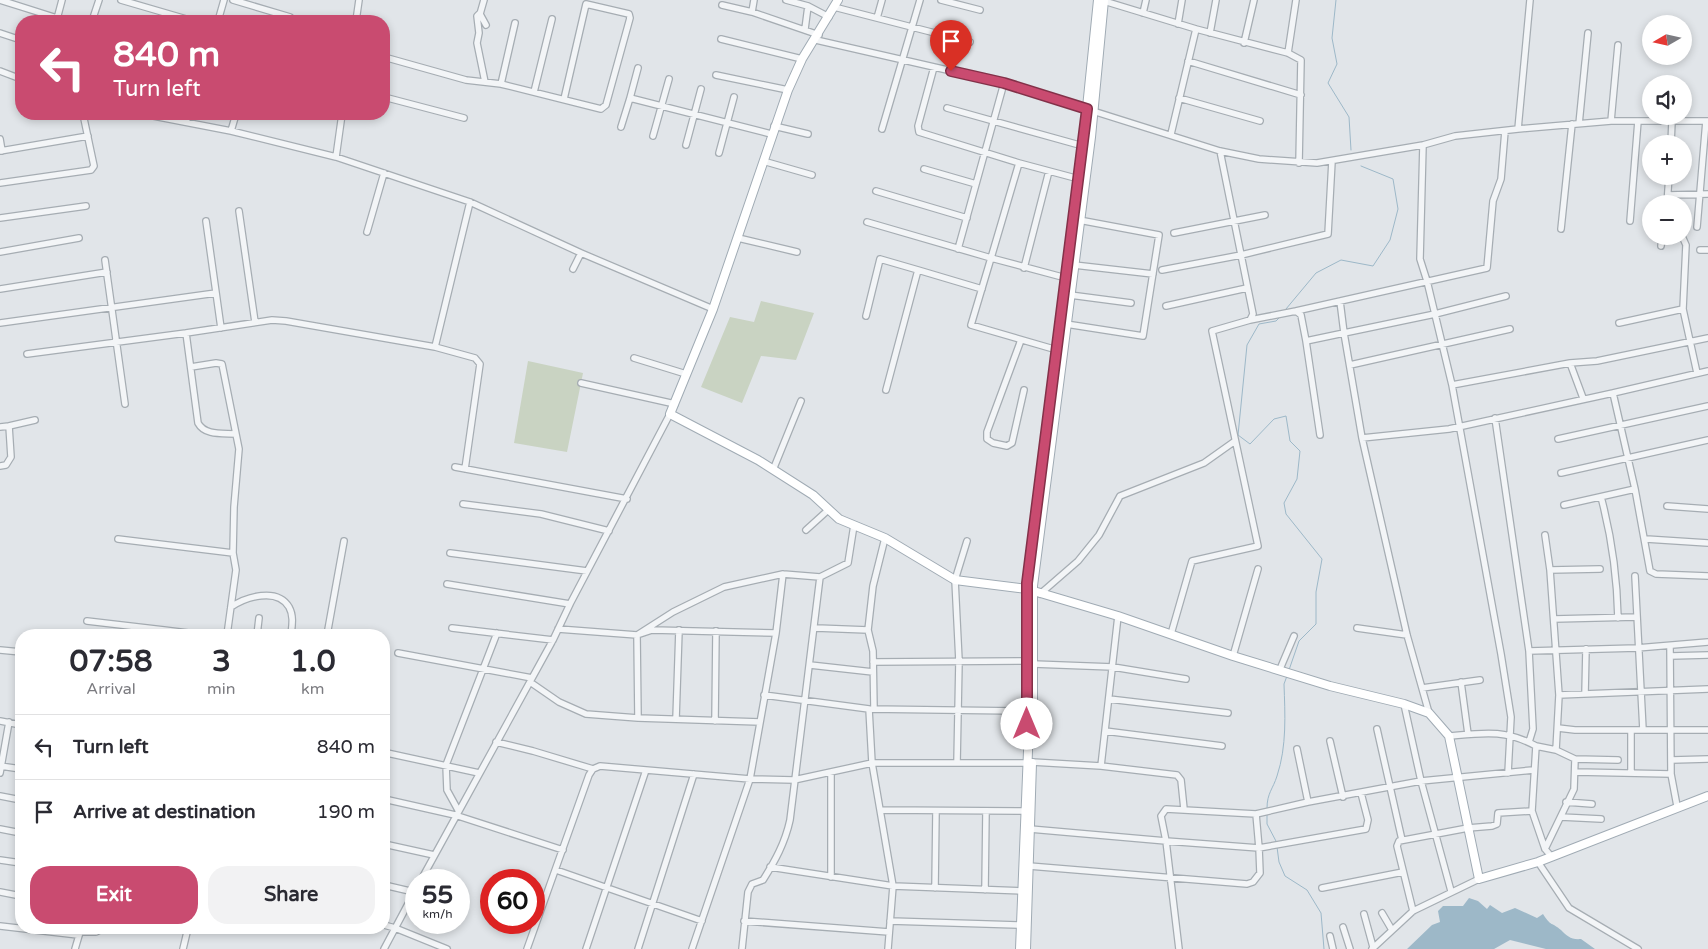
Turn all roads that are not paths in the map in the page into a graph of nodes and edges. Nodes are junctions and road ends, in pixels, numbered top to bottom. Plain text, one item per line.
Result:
1 (0, 0) edge
2 (62, 0) edge
3 (99, 0) edge
4 (121, 0) edge
5 (224, 0) edge
6 (233, 0) edge
7 (358, 0) edge
8 (484, 0) edge
9 (754, 0) edge
10 (786, 0) edge
11 (882, 0) edge
12 (920, 0) edge
13 (941, 0) edge
14 (1146, 0) edge
15 (1182, 0) edge
16 (1216, 0) edge
17 (1254, 0) edge
18 (1296, 0) edge
19 (1530, 0) edge
20 (1099, 1) edge
21 (587, 2) edge
22 (836, 3) edge
23 (722, 5) dead end
24 (808, 6) junction
25 (980, 10) dead end
26 (752, 12) junction
27 (480, 13) junction
28 (1143, 13) junction
29 (42, 15) edge
30 (58, 15) edge
31 (94, 15) edge
32 (172, 15) edge
33 (220, 15) edge
34 (283, 15) edge
35 (357, 15) edge
36 (829, 17) junction
37 (877, 18) junction
38 (552, 19) dead end
39 (515, 24) dead end
40 (1178, 24) junction
41 (486, 25) dead end
42 (913, 28) junction
43 (805, 29) junction
44 (1196, 30) junction
45 (0, 33) edge
46 (1210, 33) junction
47 (1588, 33) dead end
48 (817, 37) junction
49 (15, 38) edge
50 (721, 39) dead end
51 (970, 42) dead end
52 (1244, 43) junction
53 (1618, 45) dead end
54 (1288, 53) junction
55 (902, 58) junction
56 (390, 59) edge
57 (802, 59) junction
58 (1188, 61) junction
59 (934, 67) junction
60 (638, 68) dead end
61 (0, 71) edge
62 (716, 75) dead end
63 (15, 76) edge
64 (670, 79) dead end
65 (484, 82) junction
66 (1004, 83) junction
67 (501, 84) junction
68 (702, 89) dead end
69 (788, 90) junction
70 (534, 92) junction
71 (1301, 95) junction
72 (734, 97) dead end
73 (630, 98) junction
74 (1179, 98) junction
75 (390, 99) edge
76 (564, 99) junction
77 (662, 106) junction
78 (947, 108) dead end
79 (1090, 110) junction
80 (694, 115) junction
81 (464, 118) dead end
82 (84, 120) edge
83 (175, 120) edge
84 (234, 120) edge
85 (341, 120) edge
86 (994, 120) junction
87 (1260, 121) dead end
88 (1638, 121) junction
89 (1642, 121) edge
90 (1692, 121) edge
91 (1707, 121) edge
92 (186, 122) joint
93 (1611, 122) junction
94 (727, 124) junction
95 (1572, 124) junction
96 (1579, 124) junction
97 (774, 126) junction
98 (621, 127) dead end
99 (882, 129) dead end
100 (1518, 129) junction
101 (1505, 131) junction
102 (231, 132) junction
103 (771, 134) junction
104 (808, 134) dead end
105 (1171, 134) junction
106 (88, 136) junction
107 (653, 136) dead end
108 (0, 139) edge
109 (686, 145) dead end
110 (1423, 145) junction
111 (1083, 146) junction
112 (1, 151) edge
113 (1220, 151) junction
114 (719, 153) dead end
115 (985, 153) junction
116 (336, 157) junction
117 (764, 161) junction
118 (1332, 161) junction
119 (1019, 163) junction
120 (1299, 163) junction
121 (924, 169) dead end
122 (1049, 171) junction
123 (384, 173) junction
124 (812, 175) dead end
125 (1079, 179) junction
126 (0, 182) edge
127 (976, 184) junction
128 (1669, 185) edge
129 (876, 191) dead end
130 (1705, 194) edge
131 (1668, 195) joint
132 (470, 202) junction
133 (86, 206) dead end
134 (239, 211) dead end
135 (1265, 215) dead end
136 (0, 218) edge
137 (967, 218) junction
138 (1079, 220) junction
139 (206, 221) dead end
140 (1630, 221) dead end
141 (867, 222) dead end
142 (1234, 222) junction
143 (1697, 227) dead end
144 (1561, 229) dead end
145 (367, 232) dead end
146 (1174, 232) dead end
147 (79, 238) dead end
148 (738, 238) junction
149 (1686, 245) edge
150 (958, 249) junction
151 (1700, 250) dead end
152 (1708, 250) edge
153 (0, 252) edge
154 (797, 252) dead end
155 (581, 253) junction
156 (1241, 255) junction
157 (991, 258) junction
158 (105, 260) dead end
159 (1074, 265) junction
160 (1024, 268) junction
161 (573, 269) dead end
162 (918, 270) junction
163 (1162, 270) dead end
164 (107, 272) junction
165 (1153, 274) junction
166 (1066, 278) junction
167 (1427, 281) junction
168 (1247, 288) junction
169 (0, 289) edge
170 (982, 289) junction
171 (216, 293) junction
172 (1070, 295) junction
173 (1506, 296) dead end
174 (1340, 301) junction
175 (1131, 303) dead end
176 (1166, 306) dead end
177 (112, 308) junction
178 (714, 309) junction
179 (1684, 309) junction
180 (1296, 311) junction
181 (1435, 314) junction
182 (866, 316) dead end
183 (1250, 320) junction
184 (255, 322) junction
185 (0, 323) edge
186 (1618, 323) dead end
187 (1066, 324) junction
188 (221, 328) junction
189 (1510, 330) dead end
190 (1344, 333) junction
191 (186, 334) junction
192 (1708, 338) edge
193 (1021, 340) junction
194 (1306, 340) junction
195 (117, 342) junction
196 (1690, 342) junction
197 (1442, 344) junction
198 (435, 348) junction
199 (1057, 350) junction
200 (27, 354) dead end
201 (634, 358) dead end
202 (1570, 363) junction
203 (1350, 365) junction
204 (191, 366) junction
205 (1708, 371) edge
206 (1697, 373) junction
207 (686, 374) junction
208 (581, 383) dead end
209 (1452, 385) junction
210 (886, 390) dead end
211 (1024, 390) dead end
212 (1613, 393) junction
213 (1583, 398) junction
214 (801, 402) dead end
215 (125, 404) dead end
216 (674, 404) junction
217 (1708, 406) edge
218 (670, 414) junction
219 (1494, 418) junction
220 (35, 420) dead end
221 (1620, 424) junction
222 (9, 426) junction
223 (1460, 426) junction
224 (0, 427) edge
225 (236, 434) junction
226 (1320, 435) dead end
227 (1362, 438) junction
228 (1558, 440) dead end
229 (1708, 440) edge
230 (1235, 441) junction
231 (1628, 456) junction
232 (0, 466) edge
233 (456, 467) dead end
234 (465, 469) junction
235 (773, 470) junction
236 (1561, 473) dead end
237 (1635, 488) junction
238 (1601, 497) junction
239 (627, 499) junction
240 (463, 504) dead end
241 (1564, 506) dead end
242 (1667, 506) dead end
243 (1708, 509) edge
244 (827, 510) junction
245 (854, 525) junction
246 (806, 530) dead end
247 (609, 531) junction
248 (1545, 535) dead end
249 (885, 538) junction
250 (118, 539) dead end
251 (1646, 539) junction
252 (344, 541) dead end
253 (967, 541) dead end
254 (1708, 543) edge
255 (233, 553) junction
256 (450, 553) dead end
257 (1258, 569) dead end
258 (1600, 569) dead end
259 (1550, 570) junction
260 (586, 572) junction
261 (783, 574) junction
262 (1635, 576) dead end
263 (1708, 576) edge
264 (820, 578) junction
265 (955, 580) junction
266 (447, 584) dead end
267 (1033, 592) junction
268 (570, 604) junction
269 (232, 607) junction
270 (1118, 616) junction
271 (1636, 617) junction
272 (259, 618) dead end
273 (1618, 618) junction
274 (1554, 619) junction
275 (87, 621) dead end
276 (452, 628) dead end
277 (816, 628) junction
278 (1357, 628) dead end
279 (138, 629) edge
280 (228, 629) edge
281 (258, 629) edge
282 (291, 629) edge
283 (328, 629) edge
284 (558, 630) junction
285 (679, 630) junction
286 (868, 630) junction
287 (716, 631) junction
288 (497, 633) junction
289 (776, 634) junction
290 (1171, 634) junction
291 (1407, 635) junction
292 (636, 636) junction
293 (1294, 636) dead end
294 (553, 640) junction
295 (1708, 642) edge
296 (1670, 646) junction
297 (1637, 648) junction
298 (1586, 649) junction
299 (0, 650) edge
300 (1556, 650) junction
301 (15, 651) edge
302 (1528, 651) junction
303 (398, 653) dead end
304 (1708, 655) edge
305 (1233, 656) junction
306 (1670, 656) junction
307 (873, 662) junction
308 (959, 662) junction
309 (1030, 662) junction
310 (810, 664) junction
311 (1113, 667) junction
312 (483, 670) junction
313 (1282, 670) junction
314 (874, 672) junction
315 (1186, 679) dead end
316 (531, 680) junction
317 (1480, 680) dead end
318 (1461, 682) junction
319 (1422, 688) junction
320 (1708, 689) edge
321 (1672, 690) junction
322 (1641, 693) junction
323 (1585, 694) junction
324 (1559, 695) junction
325 (764, 696) junction
326 (1109, 699) junction
327 (804, 701) junction
328 (1404, 704) junction
329 (871, 709) junction
330 (958, 711) junction
331 (1027, 711) junction
332 (1228, 712) dead end
333 (1429, 713) junction
334 (638, 718) junction
335 (676, 719) junction
336 (0, 721) edge
337 (715, 721) junction
338 (9, 722) junction
339 (760, 722) junction
340 (15, 723) edge
341 (1558, 728) junction
342 (1378, 729) dead end
343 (1630, 730) junction
344 (1643, 730) junction
345 (1672, 730) junction
346 (1708, 730) edge
347 (1105, 731) junction
348 (1468, 734) junction
349 (1509, 734) junction
350 (1449, 736) junction
351 (1330, 741) dead end
352 (496, 742) junction
353 (1529, 742) junction
354 (1222, 746) dead end
355 (1536, 746) junction
356 (1297, 749) dead end
357 (1556, 750) junction
358 (390, 754) edge
359 (1575, 759) junction
360 (1708, 759) edge
361 (1618, 760) dead end
362 (1672, 760) junction
363 (872, 763) junction
364 (957, 763) junction
365 (1030, 763) junction
366 (446, 764) junction
367 (1101, 766) junction
368 (0, 768) edge
369 (15, 769) edge
370 (592, 769) junction
371 (646, 770) junction
372 (1533, 770) junction
373 (831, 772) junction
374 (1576, 772) junction
375 (479, 773) junction
376 (1508, 773) junction
377 (1631, 773) junction
378 (694, 774) junction
379 (1672, 774) junction
380 (1456, 777) junction
381 (750, 779) junction
382 (794, 780) junction
383 (1421, 781) junction
384 (1392, 787) junction
385 (1361, 793) junction
386 (0, 796) edge
387 (1708, 796) edge
388 (1343, 797) junction
389 (15, 799) edge
390 (390, 800) edge
391 (1308, 802) junction
392 (1566, 802) junction
393 (1592, 804) dead end
394 (1677, 806) junction
395 (1184, 809) junction
396 (880, 810) junction
397 (936, 811) junction
398 (986, 811) junction
399 (1026, 811) junction
400 (1532, 811) junction
401 (457, 813) junction
402 (1256, 814) junction
403 (1561, 817) junction
404 (1601, 819) dead end
405 (1468, 828) junction
406 (1030, 829) junction
407 (0, 830) edge
408 (15, 832) edge
409 (1436, 834) junction
410 (1402, 840) junction
411 (1166, 841) junction
412 (390, 845) edge
413 (1259, 848) junction
414 (1545, 849) junction
415 (563, 850) junction
416 (434, 855) junction
417 (1551, 856) junction
418 (0, 860) edge
419 (15, 862) edge
420 (1538, 862) junction
421 (1029, 866) junction
422 (770, 867) junction
423 (427, 869) edge
424 (556, 870) junction
425 (1404, 872) junction
426 (1169, 876) junction
427 (831, 877) junction
428 (1479, 879) junction
429 (390, 886) edge
430 (893, 886) junction
431 (608, 888) junction
432 (935, 888) junction
433 (1322, 888) dead end
434 (405, 889) edge
435 (985, 890) junction
436 (1023, 891) junction
437 (1451, 891) junction
438 (0, 892) edge
439 (15, 895) edge
440 (652, 905) junction
441 (405, 910) edge
442 (1413, 911) junction
443 (1382, 913) dead end
444 (1364, 914) dead end
445 (702, 921) junction
446 (744, 921) junction
447 (890, 921) junction
448 (1021, 925) junction
449 (0, 926) edge
450 (390, 927) edge
451 (1343, 927) dead end
452 (15, 928) edge
453 (395, 928) junction
454 (1392, 930) junction
455 (889, 932) junction
456 (78, 934) edge
457 (187, 934) edge
458 (1330, 936) dead end
459 (1373, 948) edge
460 (76, 949) edge
461 (183, 949) edge
462 (384, 949) edge
463 (447, 949) edge
464 (527, 949) edge
465 (586, 949) edge
466 (638, 949) edge
467 (692, 949) edge
468 (742, 949) edge
469 (888, 949) edge
470 (1020, 949) edge
471 (1026, 949) edge
472 (1179, 949) edge
473 (1333, 949) edge
474 (1350, 949) edge
475 (1638, 949) edge

1 - 29 street
2 - 30 street
3 - 31 street
4 - 32 street
5 - 33 street
6 - 34 street
7 - 35 street
8 - 27 street
9 - 26 street
10 - 24 street
11 - 37 street
12 - 42 street
13 - 25 street
14 - 28 street
15 - 40 street
16 - 46 street
17 - 52 street
18 - 54 street
19 - 100 street
20 - 28 street
20 - 79 main road
21 - 76 street
21 - 76 street
22 - 36 main road
22 - 37 street
23 - 26 street
24 - 36 street
24 - 43 street
26 - 43 street
27 - 41 street
27 - 65 street
28 - 40 street
36 - 48 main road
37 - 42 street
38 - 70 street
39 - 67 street
40 - 44 street
42 - 51 street
42 - 55 street
43 - 48 street
44 - 46 street
44 - 58 street
45 - 49 street
46 - 52 street
47 - 96 street
48 - 55 street
48 - 57 main road
50 - 57 street
52 - 54 street
53 - 93 street
54 - 71 street
55 - 59 street
55 - 99 street
56 - 65 street
57 - 69 main road
58 - 71 street
58 - 74 street
59 - 66 street
59 - 115 street
60 - 73 street
61 - 63 street
62 - 69 street
64 - 77 street
65 - 67 street
66 - 79 street
66 - 86 street
67 - 70 street
68 - 80 street
69 - 97 main road
70 - 76 street
71 - 120 street
72 - 94 street
73 - 77 street
73 - 98 street
74 - 87 street
74 - 105 street
75 - 81 street
77 - 80 street
77 - 107 street
78 - 86 street
79 - 105 street
79 - 111 main road
79 - 138 main road
80 - 94 street
80 - 109 street
82 - 106 street
83 - 92 street
84 - 102 street
85 - 116 street
86 - 111 street
86 - 115 street
88 - 89 street
88 - 93 street
88 - 140 street
90 - 91 street
91 - 130 street
92 - 102 street
93 - 96 street
94 - 103 street
94 - 114 street
95 - 96 street
95 - 100 street
95 - 144 street
97 - 103 main road
97 - 104 street
100 - 101 street
101 - 110 street
101 - 167 street
102 - 116 street
103 - 117 main road
105 - 113 street
106 - 112 street
106 - 126 street
108 - 112 street
110 - 118 street
110 - 167 street
111 - 125 main road
113 - 120 street
113 - 142 street
115 - 119 street
115 - 127 street
116 - 123 street
117 - 124 street
117 - 148 main road
118 - 120 street
118 - 156 street
119 - 122 street
119 - 157 street
121 - 127 street
122 - 125 street
122 - 160 street
123 - 132 street
123 - 145 street
125 - 166 main road
127 - 137 street
128 - 131 street
129 - 137 street
130 - 131 street
130 - 143 street
132 - 155 street
132 - 198 street
133 - 136 street
134 - 184 street
135 - 142 street
137 - 150 street
138 - 159 main road
138 - 165 street
139 - 171 street
141 - 150 street
142 - 146 street
142 - 156 street
147 - 153 street
148 - 154 street
148 - 178 main road
149 - 179 street
150 - 157 street
151 - 152 street
155 - 161 street
155 - 178 street
156 - 163 street
156 - 168 street
157 - 160 street
157 - 170 street
158 - 164 street
159 - 165 street
159 - 172 main road
160 - 166 street
162 - 170 street
162 - 182 street
162 - 210 street
164 - 169 street
164 - 177 street
165 - 187 street
166 - 199 main road
167 - 174 street
167 - 181 street
168 - 176 street
168 - 183 street
170 - 193 street
171 - 177 street
171 - 188 street
172 - 175 street
172 - 187 main road
173 - 181 street
174 - 180 street
174 - 190 street
177 - 185 street
177 - 195 street
178 - 207 main road
179 - 186 street
179 - 196 street
180 - 183 street
180 - 194 street
181 - 190 street
181 - 197 street
183 - 230 street
184 - 188 street
184 - 198 street
187 - 267 main road
188 - 191 street
189 - 197 street
190 - 194 street
190 - 203 street
191 - 195 street
191 - 204 street
192 - 196 street
193 - 199 street
193 - 211 street
194 - 226 street
195 - 200 street
195 - 215 street
196 - 202 street
196 - 206 street
197 - 203 street
197 - 209 street
198 - 234 street
199 - 267 main road
201 - 207 street
202 - 209 street
202 - 213 street
203 - 227 street
204 - 225 street
204 - 225 street
205 - 206 street
206 - 212 street
207 - 216 main road
208 - 216 street
209 - 223 street
212 - 213 street
212 - 221 street
213 - 219 street
214 - 235 street
216 - 218 main road
217 - 221 street
218 - 235 main road
218 - 239 street
219 - 223 street
219 - 302 street
220 - 222 street
221 - 228 street
221 - 231 street
222 - 224 street
222 - 232 street
223 - 227 street
223 - 349 street
225 - 255 street
227 - 291 street
229 - 231 street
230 - 267 street
230 - 290 street
231 - 236 street
231 - 237 street
233 - 234 street
234 - 239 street
235 - 244 main road
237 - 238 street
237 - 251 street
238 - 241 street
238 - 273 street
239 - 247 street
240 - 247 street
242 - 243 street
244 - 245 main road
244 - 246 street
245 - 249 main road
245 - 264 street
247 - 260 street
248 - 259 street
249 - 265 main road
249 - 286 street
250 - 255 street
251 - 254 street
251 - 263 street
252 - 283 street
253 - 265 street
255 - 269 street
256 - 260 street
257 - 305 street
258 - 259 street
259 - 274 street
260 - 268 street
261 - 264 street
261 - 289 street
261 - 292 street
262 - 271 street
264 - 277 street
265 - 267 main road
265 - 308 street
266 - 268 street
267 - 270 main road
267 - 309 main road
268 - 284 street
269 - 280 street
269 - 282 street
270 - 290 main road
270 - 311 street
271 - 273 street
271 - 297 street
272 - 281 street
273 - 274 street
274 - 300 street
275 - 279 street
276 - 288 street
277 - 286 street
277 - 310 street
278 - 291 street
284 - 292 street
284 - 294 street
285 - 287 street
285 - 292 street
285 - 335 street
286 - 307 street
287 - 289 street
287 - 337 street
288 - 294 street
288 - 312 street
289 - 325 street
290 - 305 main road
291 - 319 street
292 - 334 street
293 - 313 street
294 - 316 street
295 - 296 street
296 - 297 street
296 - 306 street
297 - 298 street
297 - 322 street
298 - 300 street
298 - 323 street
299 - 301 street
300 - 302 street
300 - 324 street
302 - 353 street
303 - 312 street
304 - 306 street
305 - 313 main road
306 - 321 street
307 - 308 street
307 - 314 street
308 - 309 street
308 - 330 street
309 - 311 street
309 - 331 main road
309 - 365 main road
310 - 314 street
310 - 327 street
311 - 315 street
311 - 326 street
312 - 316 street
312 - 366 street
313 - 328 main road
314 - 329 street
316 - 334 street
316 - 352 street
317 - 318 street
318 - 319 street
318 - 348 street
319 - 333 street
320 - 321 street
321 - 322 street
321 - 345 street
322 - 323 street
322 - 344 street
323 - 324 street
324 - 341 street
325 - 327 street
325 - 339 street
326 - 332 street
326 - 347 street
327 - 329 street
327 - 382 street
328 - 333 main road
328 - 383 street
329 - 330 street
329 - 363 street
330 - 331 street
330 - 364 street
331 - 365 main road
333 - 350 main road
334 - 335 street
335 - 337 street
336 - 338 street
337 - 339 street
338 - 340 street
338 - 368 street
339 - 381 street
341 - 343 street
341 - 357 street
342 - 384 street
343 - 344 street
343 - 377 street
344 - 345 street
345 - 346 street
345 - 362 street
347 - 354 street
347 - 367 street
348 - 349 street
348 - 350 street
349 - 353 street
349 - 376 street
350 - 380 main road
351 - 388 street
352 - 370 street
352 - 375 street
353 - 355 street
355 - 357 street
355 - 372 street
356 - 391 street
357 - 359 street
358 - 366 street
359 - 361 street
359 - 374 street
360 - 362 street
362 - 379 street
363 - 364 street
363 - 373 street
363 - 396 street
364 - 365 street
365 - 367 street
365 - 399 main road
365 - 406 main road
366 - 375 street
366 - 401 street
367 - 395 street
368 - 369 street
370 - 371 street
370 - 415 street
371 - 378 street
371 - 431 street
372 - 376 street
372 - 400 street
373 - 382 street
373 - 427 street
374 - 377 street
374 - 392 street
375 - 401 street
376 - 380 street
377 - 379 street
378 - 381 street
378 - 440 street
379 - 394 street
380 - 383 street
380 - 405 main road
381 - 382 street
381 - 445 street
382 - 422 street
383 - 384 street
383 - 409 street
384 - 385 street
384 - 410 street
385 - 388 street
385 - 413 street
386 - 389 street
387 - 394 main road
388 - 391 street
390 - 401 street
391 - 402 street
392 - 393 street
392 - 403 street
394 - 417 main road
395 - 402 street
395 - 411 street
396 - 397 street
396 - 430 street
397 - 398 street
397 - 432 street
398 - 399 street
398 - 435 street
399 - 436 main road
400 - 405 street
400 - 414 street
401 - 415 street
401 - 416 street
402 - 413 street
403 - 404 street
403 - 414 street
405 - 409 street
405 - 428 main road
406 - 411 street
406 - 421 main road
407 - 408 street
409 - 410 street
409 - 437 street
410 - 425 street
411 - 413 street
411 - 426 street
412 - 416 street
413 - 426 street
414 - 417 street
415 - 424 street
416 - 423 street
417 - 420 main road
418 - 419 street
420 - 428 main road
420 - 475 street
421 - 426 street
421 - 471 main road
422 - 427 street
422 - 446 street
424 - 431 street
424 - 464 street
425 - 433 street
425 - 442 street
426 - 472 street
427 - 430 street
428 - 437 street
429 - 434 street
430 - 432 street
430 - 447 street
431 - 440 street
431 - 465 street
432 - 435 street
435 - 436 street
436 - 448 main road
437 - 442 street
438 - 439 street
440 - 445 street
440 - 466 street
441 - 453 street
442 - 454 street
443 - 454 street
444 - 459 street
445 - 467 street
446 - 455 street
446 - 468 street
447 - 448 street
447 - 455 street
448 - 470 main road
449 - 452 street
450 - 453 street
451 - 474 street
453 - 462 street
453 - 463 street
454 - 459 street
455 - 469 street
456 - 460 street
457 - 461 street
458 - 473 street

